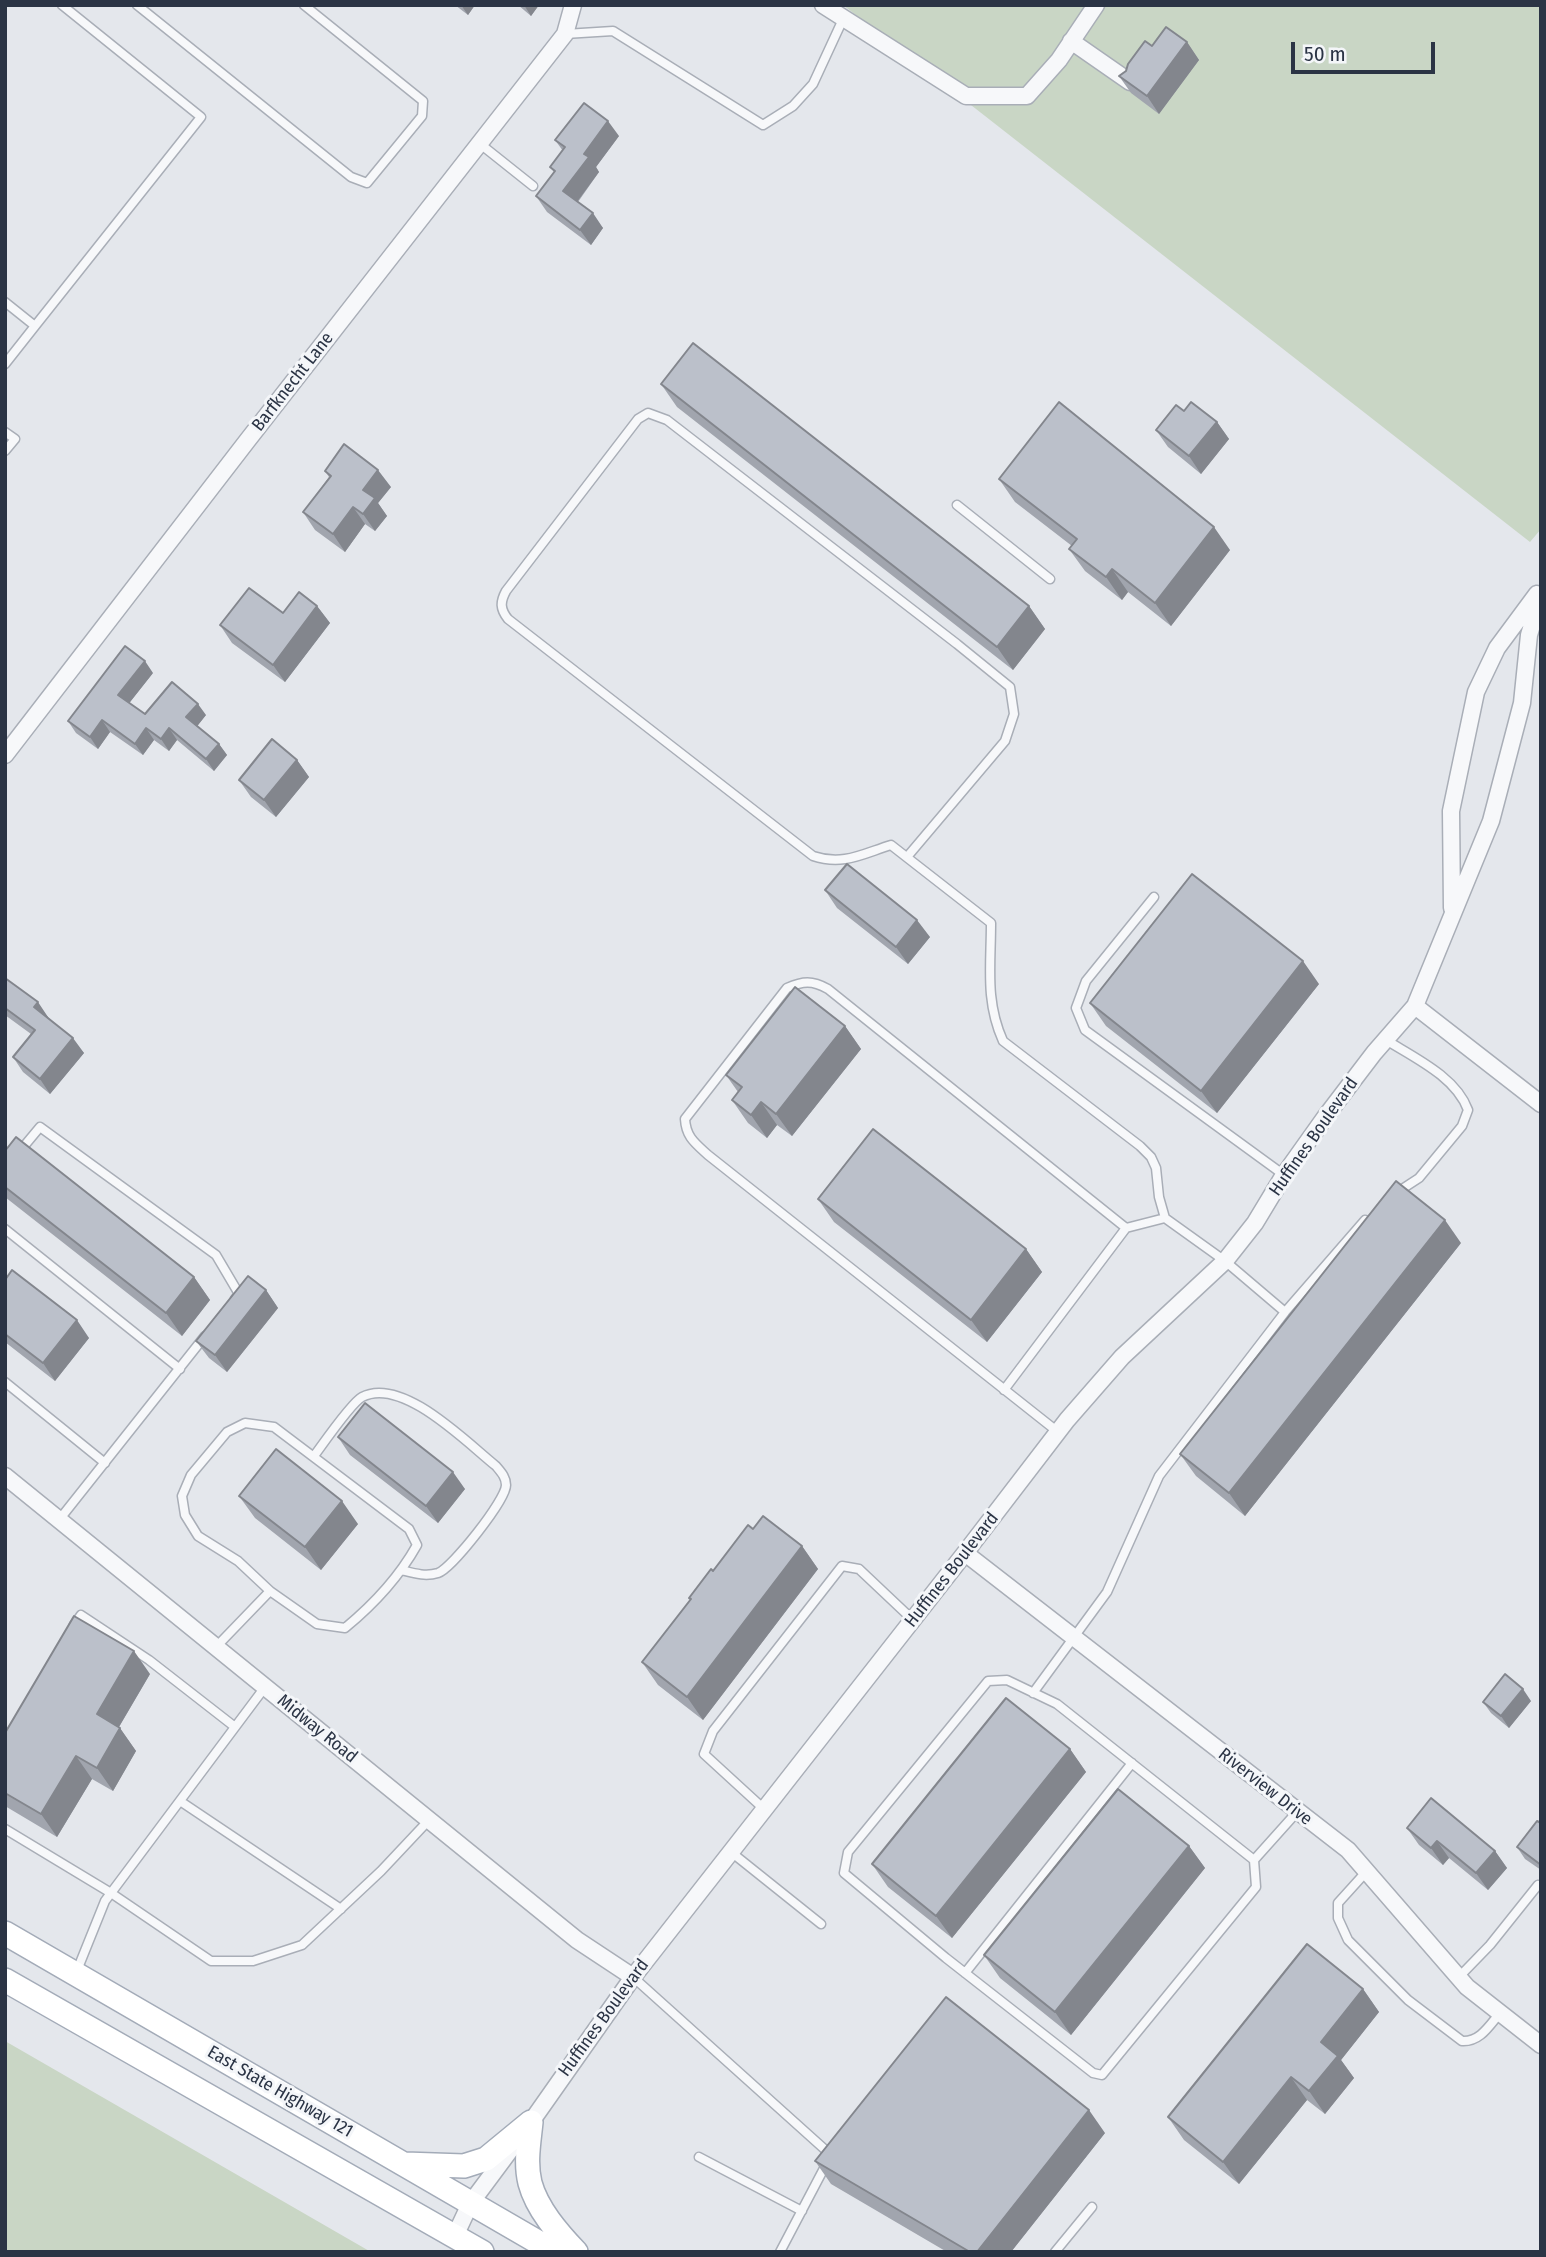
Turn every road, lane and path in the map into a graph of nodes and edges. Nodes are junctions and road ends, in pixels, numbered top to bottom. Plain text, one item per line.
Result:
1 (62, 5) edge
2 (137, 5) edge
3 (304, 5) edge
4 (573, 5) edge
5 (823, 5) edge
6 (1096, 5) edge
7 (844, 17) junction
8 (565, 34) junction
9 (1071, 41) junction
10 (1130, 82) edge
11 (479, 143) junction
12 (533, 186) dead end
13 (5, 302) edge
14 (35, 326) junction
15 (5, 364) edge
16 (5, 432) edge
17 (5, 452) edge
18 (957, 505) dead end
19 (1050, 579) dead end
20 (1541, 589) edge
21 (1541, 595) edge
22 (5, 755) edge
23 (907, 858) junction
24 (1154, 897) dead end
25 (1452, 914) junction
26 (1415, 1006) junction
27 (1386, 1040) junction
28 (1541, 1104) edge
29 (5, 1169) edge
30 (1284, 1175) junction
31 (1391, 1195) edge
32 (1373, 1211) edge
33 (1165, 1218) junction
34 (1126, 1228) junction
35 (5, 1229) edge
36 (1225, 1261) junction
37 (230, 1305) edge
38 (1285, 1312) junction
39 (214, 1326) edge
40 (180, 1369) junction
41 (5, 1382) edge
42 (1004, 1390) junction
43 (1058, 1432) junction
44 (314, 1457) junction
45 (105, 1463) junction
46 (5, 1476) edge
47 (59, 1520) junction
48 (965, 1553) junction
49 (401, 1570) junction
50 (270, 1591) junction
51 (913, 1620) junction
52 (67, 1636) edge
53 (1073, 1638) junction
54 (216, 1647) junction
55 (265, 1687) junction
56 (1033, 1693) junction
57 (235, 1727) junction
58 (1132, 1763) junction
59 (180, 1801) junction
60 (764, 1809) junction
61 (1297, 1812) junction
62 (429, 1819) junction
63 (5, 1829) edge
64 (731, 1852) junction
65 (1255, 1860) junction
66 (1366, 1872) junction
67 (1538, 1885) dead end
68 (111, 1892) junction
69 (341, 1909) junction
70 (821, 1924) dead end
71 (5, 1933) edge
72 (76, 1973) junction
73 (965, 1973) junction
74 (633, 1977) junction
75 (1458, 1978) junction
76 (5, 1980) edge
77 (1500, 2013) junction
78 (1541, 2045) edge
79 (531, 2122) junction
80 (699, 2157) dead end
81 (402, 2164) junction
82 (470, 2204) junction
83 (1092, 2207) dead end
84 (802, 2211) junction
85 (455, 2236) junction
86 (482, 2252) edge
87 (555, 2252) edge
88 (576, 2252) edge
89 (780, 2252) edge
90 (1055, 2252) edge

1 - 14 lane
2 - 3 lane
4 - 8 street, Barfknecht Lane
5 - 7 street
6 - 9 street
7 - 8 lane
7 - 9 street
8 - 11 street, Barfknecht Lane
9 - 10 street
11 - 12 lane
11 - 22 street, Barfknecht Lane
13 - 14 lane
14 - 15 lane
16 - 17 lane
18 - 19 lane
20 - 25 street, Huffines Boulevard
21 - 25 street, Huffines Boulevard
23 - 23 lane
23 - 33 lane
24 - 30 lane
25 - 26 street, Huffines Boulevard
26 - 27 street, Huffines Boulevard
26 - 28 street
27 - 30 street, Huffines Boulevard
27 - 31 lane
29 - 37 lane
30 - 36 street, Huffines Boulevard
32 - 38 lane
33 - 34 lane
33 - 36 lane
34 - 42 lane
34 - 42 lane
35 - 40 lane
36 - 38 lane
36 - 43 street, Huffines Boulevard
38 - 53 lane
39 - 40 lane
40 - 45 lane
41 - 45 lane
42 - 43 lane
43 - 48 street, Huffines Boulevard
44 - 49 lane
44 - 49 lane
44 - 50 lane
45 - 47 lane
46 - 47 street, Midway Road
47 - 54 street, Midway Road
48 - 51 street, Huffines Boulevard
48 - 53 street, Riverview Drive
49 - 50 lane
50 - 54 lane
51 - 60 street, Huffines Boulevard
51 - 60 lane
52 - 57 lane
53 - 56 lane
53 - 61 street, Riverview Drive
54 - 55 street, Midway Road
55 - 57 lane
55 - 62 street, Midway Road
56 - 58 lane
56 - 73 lane
57 - 59 lane
58 - 65 lane
58 - 73 lane
59 - 68 lane
59 - 69 lane
60 - 64 street, Huffines Boulevard
61 - 65 lane
61 - 66 street, Riverview Drive
62 - 69 lane
62 - 74 street, Midway Road
63 - 68 lane
64 - 70 lane
64 - 74 street, Huffines Boulevard
65 - 73 lane
66 - 75 street, Riverview Drive
66 - 77 lane
67 - 75 lane
68 - 69 lane
68 - 72 lane
71 - 72 main road, East State Highway 121
72 - 81 main road, East State Highway 121
74 - 79 street, Huffines Boulevard
74 - 84 lane
75 - 77 street, Riverview Drive
76 - 85 main road
77 - 78 street, Riverview Drive
79 - 81 main road
79 - 82 street, Huffines Boulevard
79 - 88 main road
80 - 84 lane
81 - 82 main road, East State Highway 121
82 - 85 street, Huffines Boulevard
82 - 87 main road, East State Highway 121
83 - 90 lane
84 - 89 lane
85 - 86 main road

